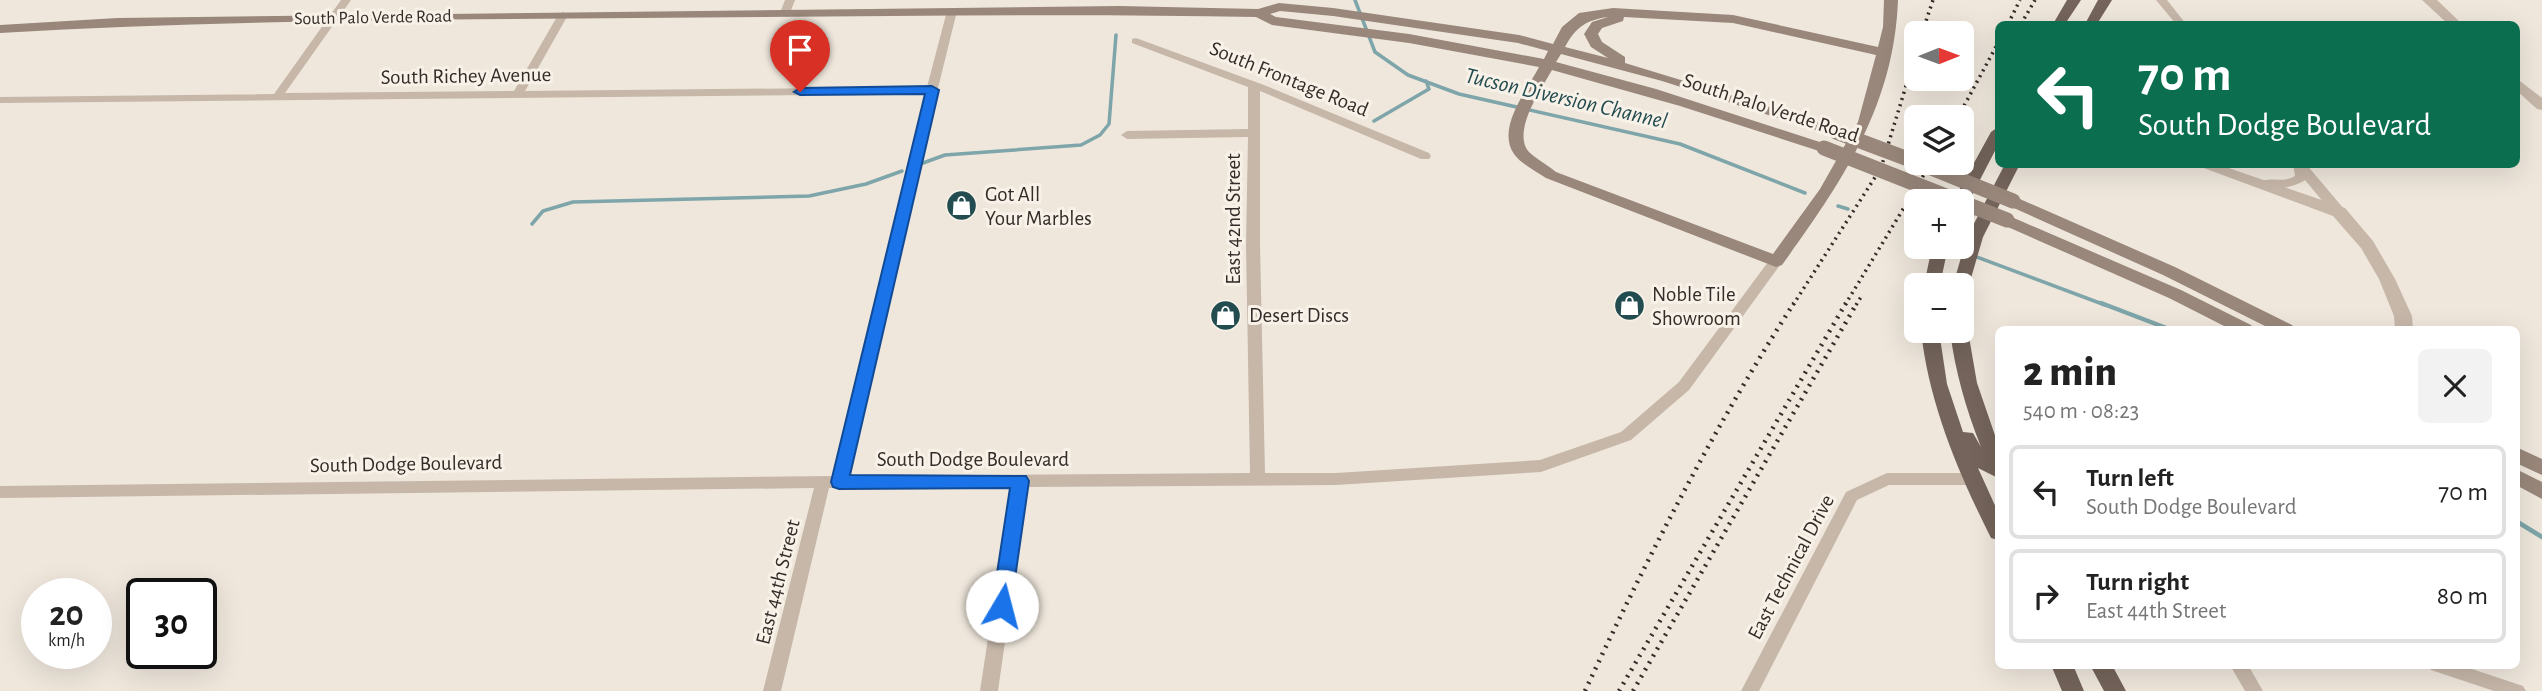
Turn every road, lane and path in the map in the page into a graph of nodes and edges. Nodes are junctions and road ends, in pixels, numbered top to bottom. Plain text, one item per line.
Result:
1 (346, 0) edge
2 (1891, 0) edge
3 (2074, 0) edge
4 (2105, 0) edge
5 (2161, 0) edge
6 (2429, 0) edge
7 (788, 6) edge
8 (952, 11) junction
9 (1259, 13) junction
10 (1642, 13) junction
11 (563, 15) junction
12 (332, 18) junction
13 (0, 20) edge
14 (2061, 21) edge
15 (2093, 21) edge
16 (2178, 21) edge
17 (2452, 21) edge
18 (117, 22) junction
19 (0, 29) edge
20 (1136, 41) dead end
21 (1557, 47) junction
22 (1884, 53) junction
23 (1547, 64) junction
24 (1633, 68) junction
25 (1254, 85) junction
26 (2520, 86) edge
27 (932, 90) junction
28 (517, 95) junction
29 (276, 97) junction
30 (0, 100) edge
31 (2542, 106) edge
32 (1254, 133) junction
33 (1127, 135) dead end
34 (1995, 138) edge
35 (1425, 156) dead end
36 (1904, 157) edge
37 (2011, 168) edge
38 (2211, 168) edge
39 (2300, 168) edge
40 (2302, 168) edge
41 (1950, 175) edge
42 (2257, 184) junction
43 (1967, 189) edge
44 (2339, 212) junction
45 (1776, 261) junction
46 (1964, 273) edge
47 (2239, 326) edge
48 (2280, 326) edge
49 (2404, 326) edge
50 (1934, 343) edge
51 (1936, 343) edge
52 (1960, 343) edge
53 (2520, 456) edge
54 (1995, 458) edge
55 (2542, 468) edge
56 (1995, 470) edge
57 (2520, 478) edge
58 (1258, 479) junction
59 (1974, 479) junction
60 (1020, 481) junction
61 (831, 482) junction
62 (2542, 491) edge
63 (0, 492) edge
64 (1995, 525) edge
65 (2055, 669) edge
66 (2064, 669) edge
67 (2097, 669) edge
68 (2103, 669) edge
69 (2241, 669) edge
70 (2446, 669) edge
71 (2475, 669) edge
72 (2486, 686) edge
73 (772, 691) edge
74 (989, 691) edge
75 (1750, 691) edge
76 (2063, 691) edge
77 (2073, 691) edge
78 (2107, 691) edge
79 (2115, 691) edge
80 (2254, 691) edge
81 (2517, 691) edge

1 - 12 street
2 - 22 main road
3 - 14 main road
4 - 15 main road
5 - 16 street
6 - 17 street
7 - 8 main road, South Palo Verde Road
7 - 11 main road, South Palo Verde Road
8 - 9 main road, South Palo Verde Road
8 - 27 street, East 44th Street
9 - 21 main road, South Palo Verde Road
9 - 23 main road, South Palo Verde Road
10 - 21 main road
10 - 22 main road
10 - 24 main road
11 - 12 main road, South Palo Verde Road
11 - 28 street
12 - 18 main road, South Palo Verde Road
12 - 29 street
13 - 18 main road, South Palo Verde Road
18 - 19 main road, South Palo Verde Road
20 - 25 street, South Frontage Road
21 - 23 main road
21 - 24 main road, South Palo Verde Road
22 - 45 main road
23 - 45 main road
23 - 47 main road, South Palo Verde Road, bridge
24 - 36 main road, South Palo Verde Road, bridge
25 - 32 street, East 42nd Street
25 - 35 street, South Frontage Road
26 - 31 street
27 - 28 street, South Richey Avenue
27 - 61 street, East 44th Street
28 - 29 street, South Richey Avenue
29 - 30 street, South Richey Avenue
32 - 33 street
32 - 58 street, East 42nd Street
34 - 43 main road
37 - 46 main road
38 - 42 street
39 - 42 street
40 - 44 street
41 - 48 main road, South Palo Verde Road, bridge
42 - 44 street
44 - 49 street
45 - 58 street, South Dodge Boulevard
50 - 59 main road
51 - 56 main road
52 - 54 main road
53 - 55 main road
57 - 62 main road
58 - 60 street, South Dodge Boulevard
59 - 64 main road
59 - 75 street, East Technical Drive
60 - 61 street, South Dodge Boulevard
60 - 74 street
61 - 63 street, South Dodge Boulevard
61 - 73 street, East 44th Street
65 - 76 main road
66 - 77 main road
67 - 78 main road
68 - 79 main road
69 - 80 street
70 - 72 street
71 - 72 street
72 - 81 street

